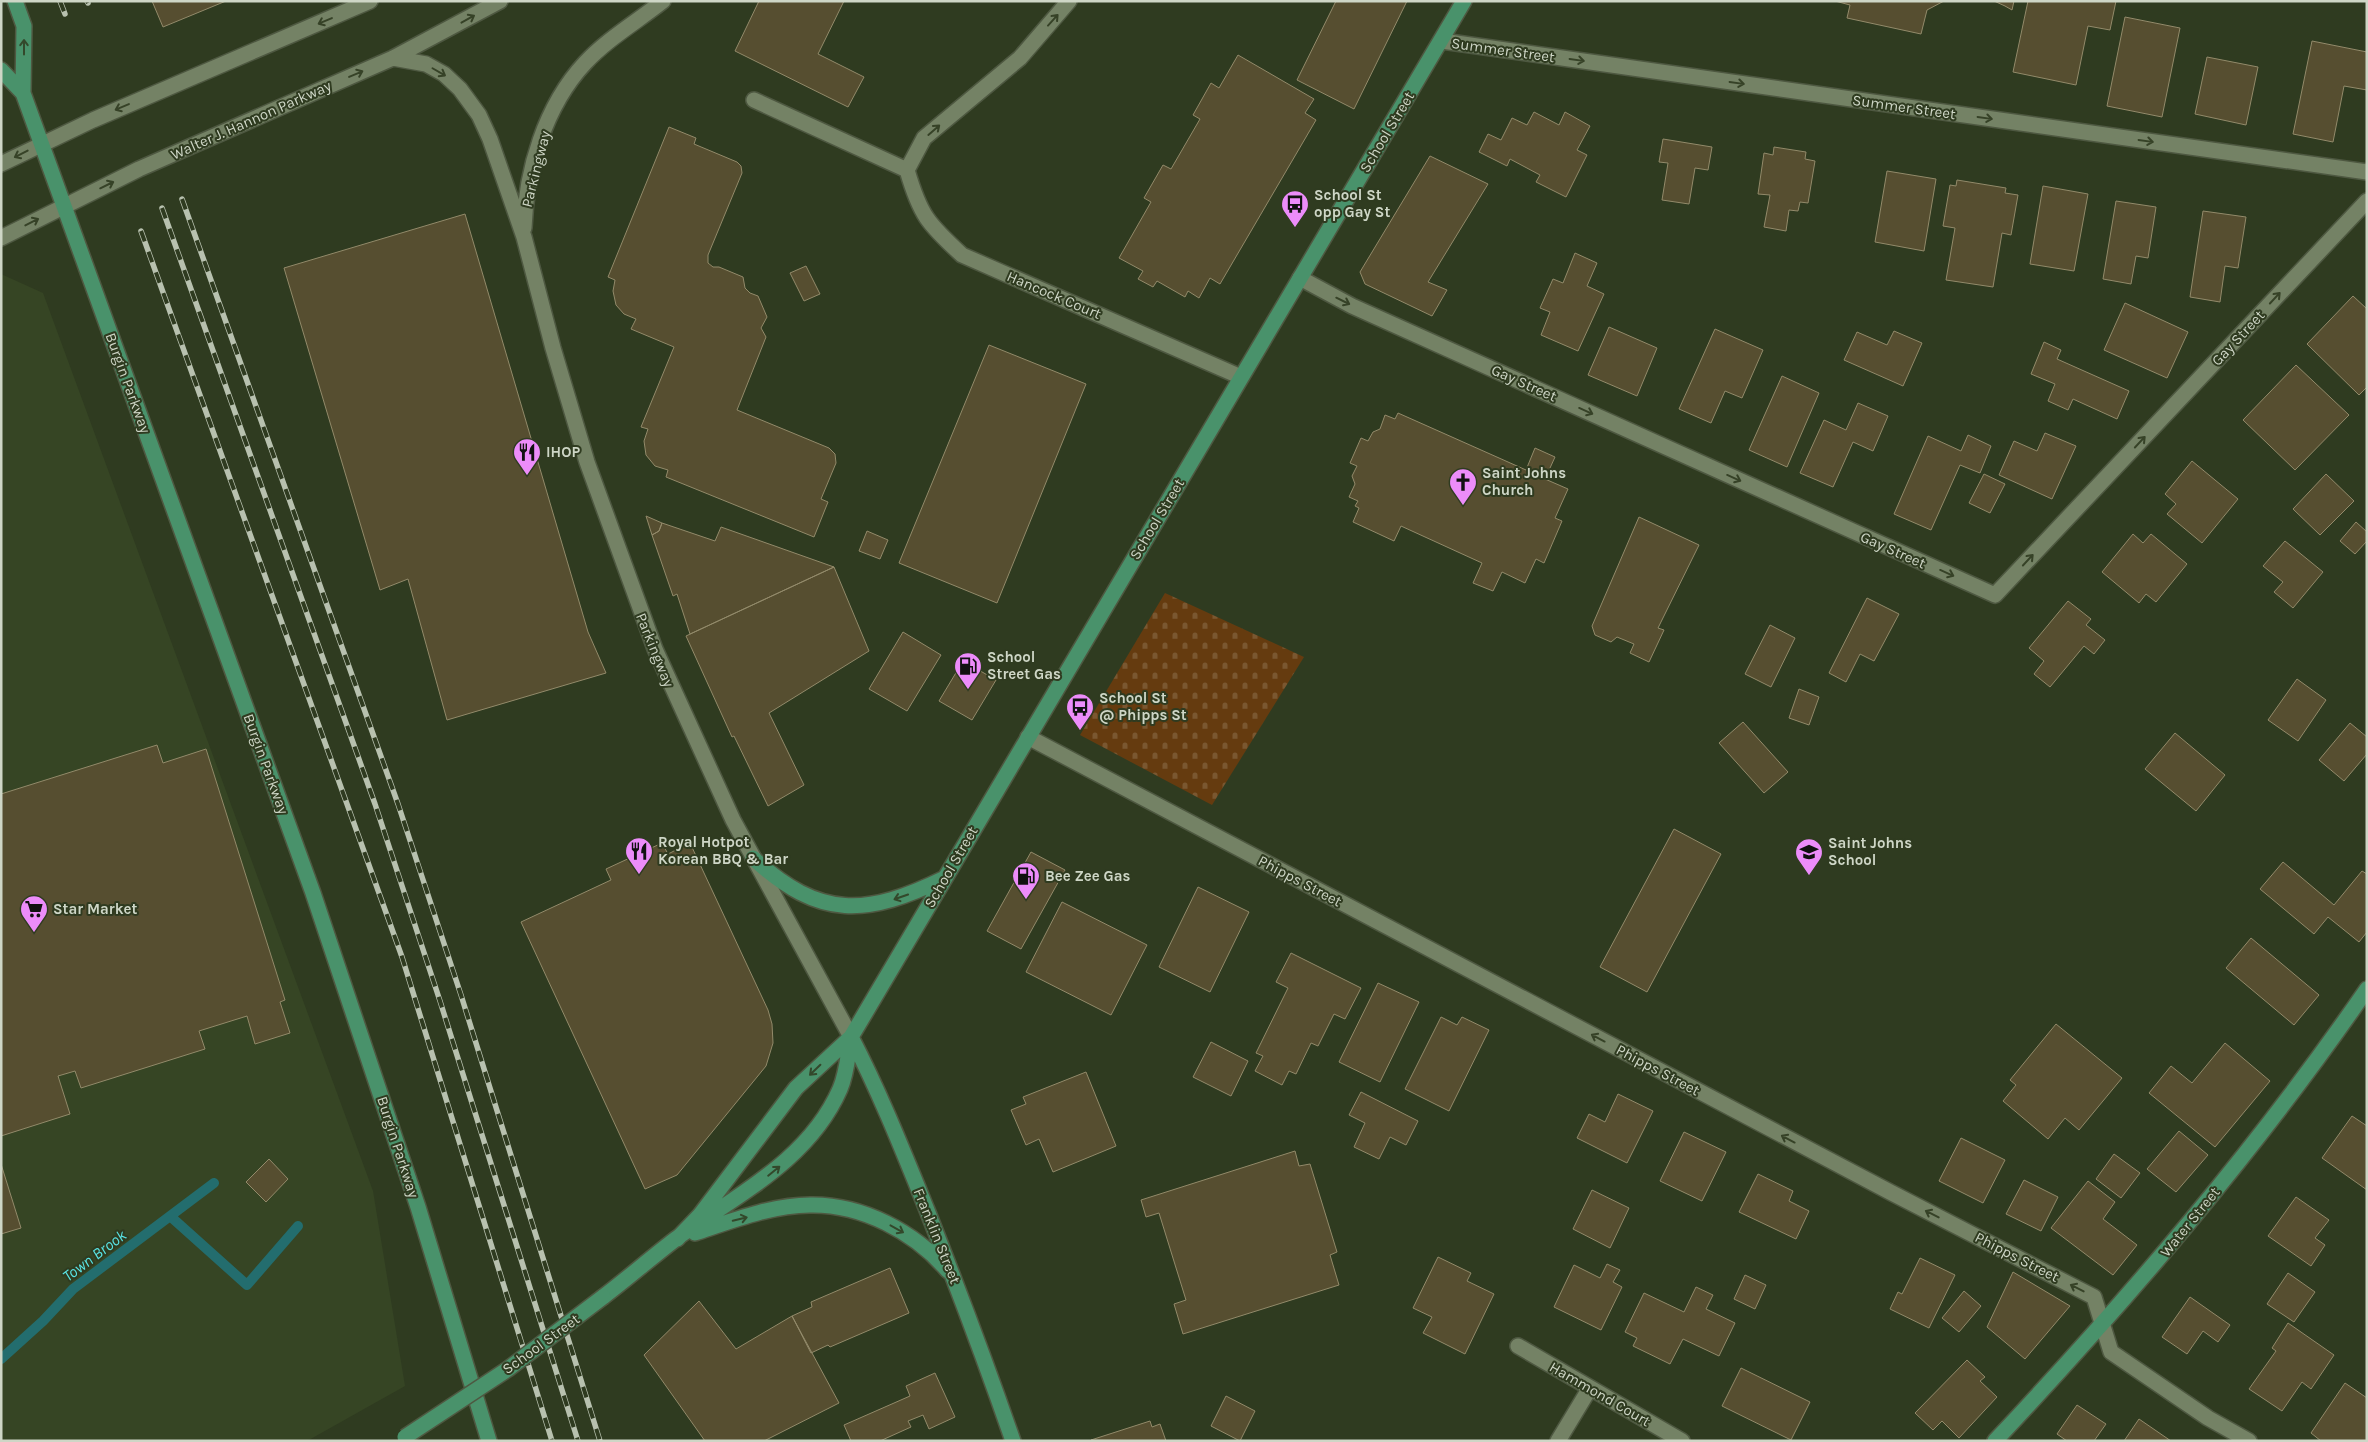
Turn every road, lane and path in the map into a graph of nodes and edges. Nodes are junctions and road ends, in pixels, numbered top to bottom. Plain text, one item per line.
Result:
1 (15, 1) edge
2 (370, 1) edge
3 (500, 1) edge
4 (663, 1) edge
5 (1069, 1) edge
6 (1464, 1) edge
7 (1442, 41) junction
8 (393, 58) junction
9 (1, 70) edge
10 (23, 94) junction
11 (754, 100) dead end
12 (42, 143) junction
13 (1, 164) edge
14 (907, 170) junction
15 (2367, 172) edge
16 (2367, 201) edge
17 (64, 206) junction
18 (524, 237) junction
19 (1, 238) edge
20 (1300, 278) junction
21 (1241, 377) junction
22 (1028, 737) junction
23 (753, 858) junction
24 (945, 878) junction
25 (2367, 989) edge
26 (851, 1037) junction
27 (677, 1239) junction
28 (955, 1281) junction
29 (2103, 1326) junction
30 (1518, 1346) dead end
31 (1590, 1388) junction
32 (402, 1439) edge
33 (489, 1441) edge
34 (1013, 1441) edge
35 (1558, 1441) edge
36 (1682, 1441) edge
37 (1996, 1441) edge
38 (2248, 1441) edge

10 -> 1 main road, Burgin Parkway
2 -> 12 street
8 -> 3 street, Walter J. Hannon Parkway
4 - 18 street, Parkingway
14 -> 5 street
6 - 7 main road, School Street
7 -> 15 street, Summer Street
7 - 20 main road, School Street
17 -> 8 street, Walter J. Hannon Parkway
8 -> 18 street, Parkingway
9 - 10 main road, Burgin Parkway
10 - 12 main road, Burgin Parkway
11 - 14 street
12 -> 13 street
12 - 17 main road, Burgin Parkway
14 - 21 street, Hancock Court
20 -> 16 street, Gay Street
19 -> 17 street, Walter J. Hannon Parkway
17 - 33 main road, Burgin Parkway
18 - 23 street, Parkingway
20 - 21 main road, School Street
21 - 22 main road, School Street
22 - 24 main road, School Street
29 -> 22 street, Phipps Street
24 -> 23 main road
23 - 26 street, Parkingway
24 - 26 main road, School Street
25 - 29 main road, Water Street
26 -> 27 main road, School Street
27 -> 26 main road, School Street
26 - 28 main road, Franklin Street
27 -> 28 main road
27 - 32 main road, School Street, bridge
28 - 34 main road, Franklin Street
29 - 37 main road, Water Street
29 - 38 street, Phipps Street
30 - 31 street, Hammond Court
31 - 35 street
31 - 36 street, Hammond Court

